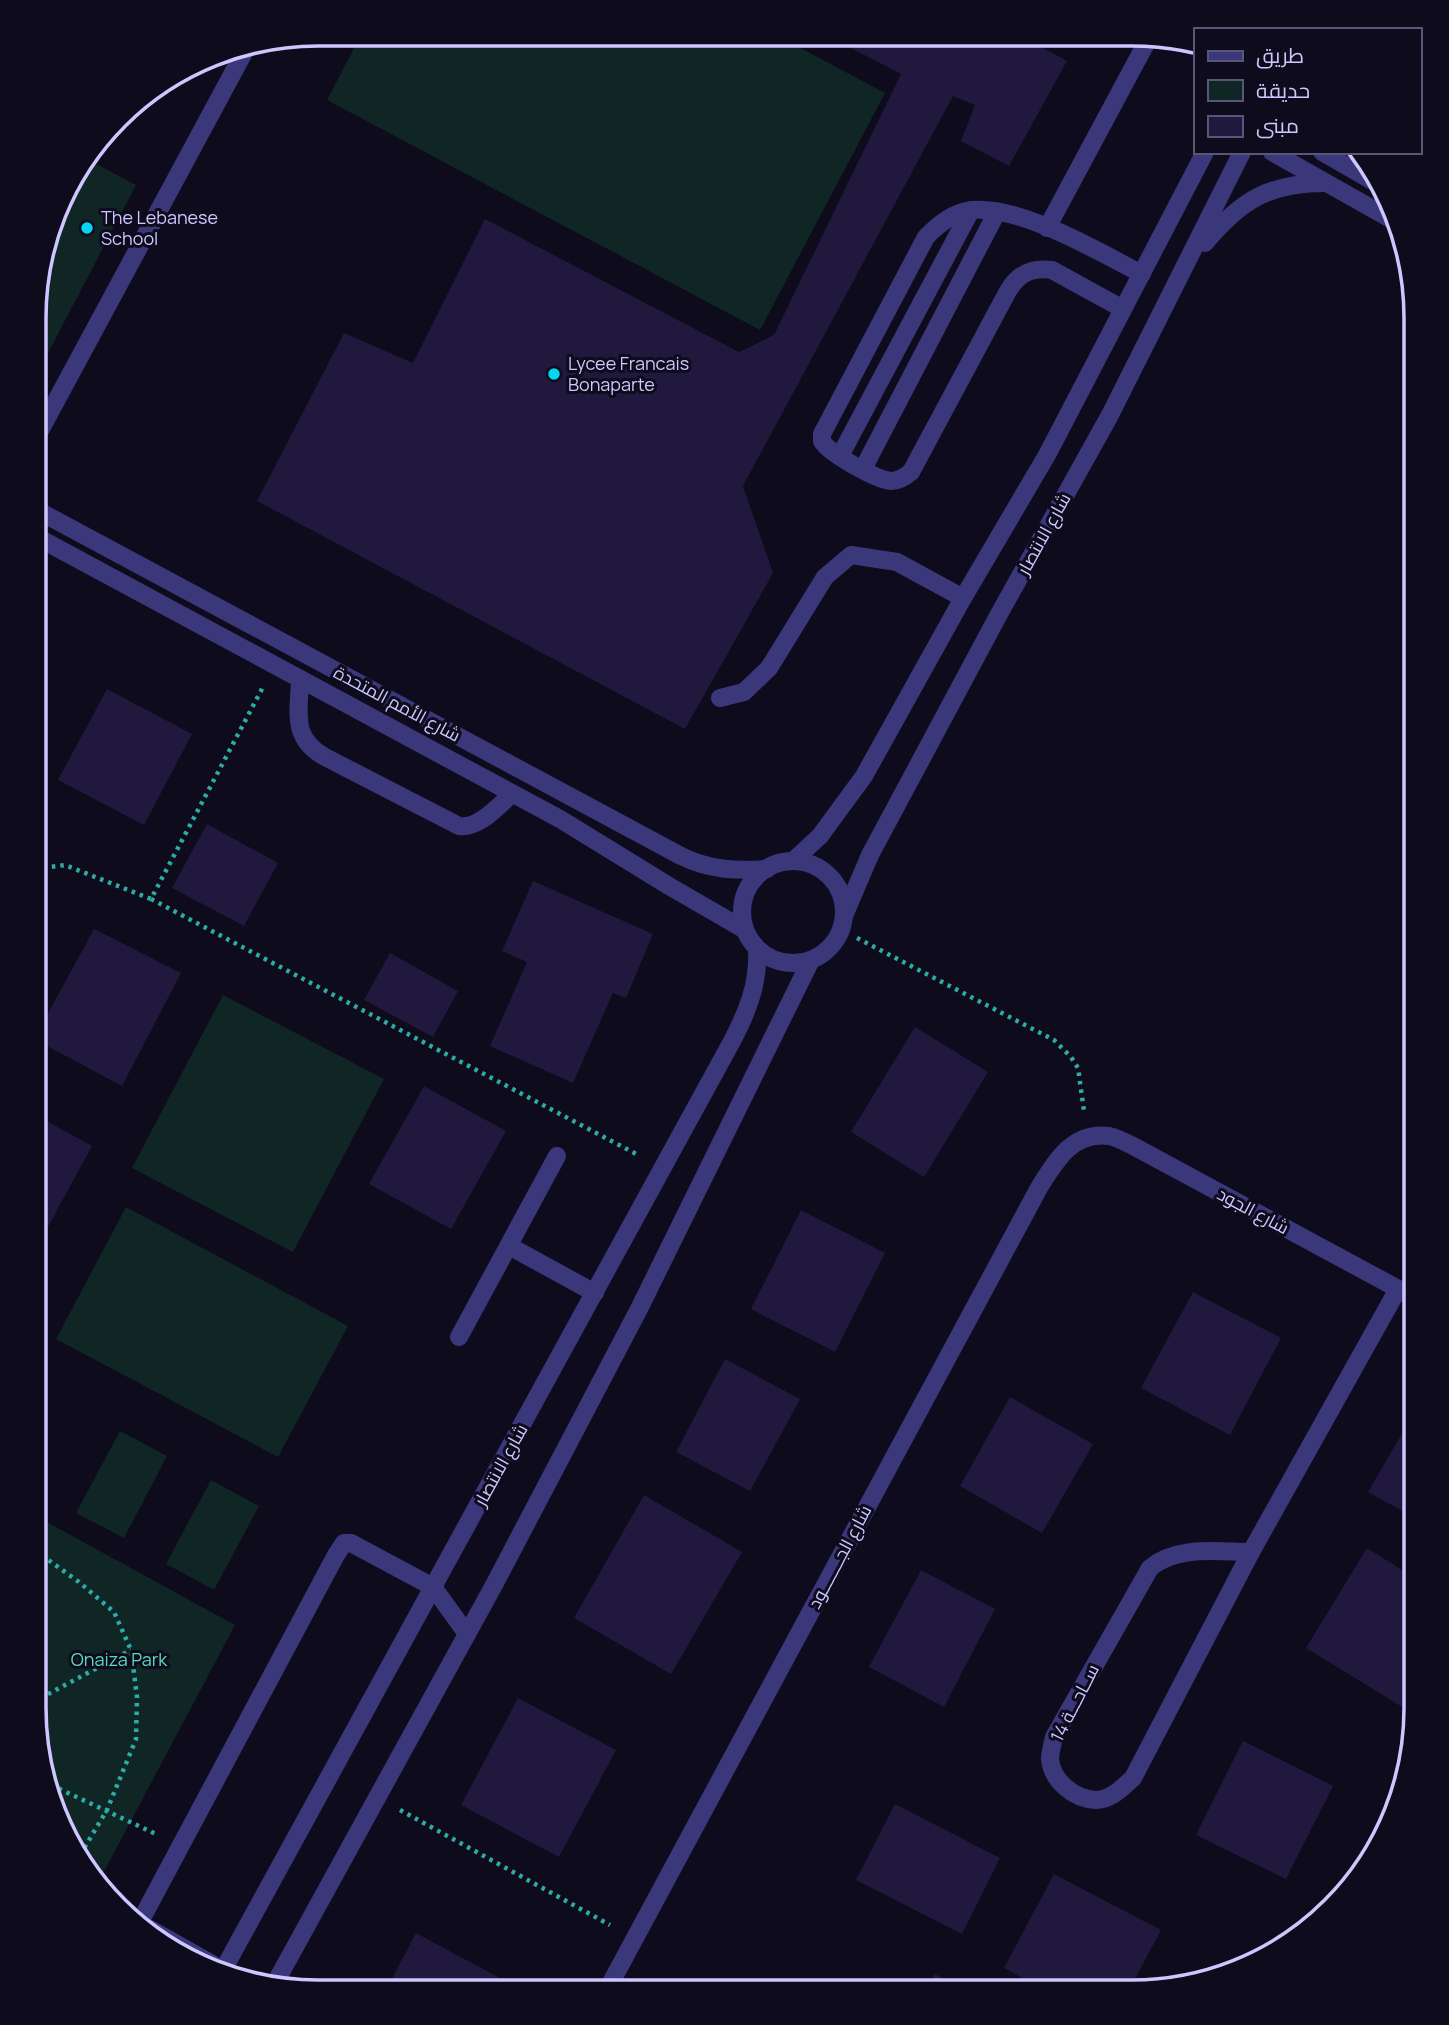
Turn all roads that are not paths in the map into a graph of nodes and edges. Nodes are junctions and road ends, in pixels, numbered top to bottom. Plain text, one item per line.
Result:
1 (1145, 46) edge
2 (242, 57) edge
3 (1204, 154) edge
4 (1241, 154) edge
5 (1275, 154) edge
6 (1329, 155) edge
7 (1364, 176) edge
8 (1325, 183) junction
9 (971, 210) junction
10 (997, 212) junction
11 (1384, 216) edge
12 (1047, 228) junction
13 (1185, 267) junction
14 (1142, 274) junction
15 (1124, 309) junction
16 (46, 421) edge
17 (840, 456) junction
18 (863, 469) junction
19 (46, 515) edge
20 (46, 542) edge
21 (963, 598) junction
22 (300, 679) junction
23 (720, 698) dead end
24 (512, 794) junction
25 (793, 861) junction
26 (767, 869) junction
27 (843, 923) junction
28 (745, 930) junction
29 (757, 949) junction
30 (811, 960) junction
31 (1087, 1136) joint
32 (557, 1156) dead end
33 (509, 1246) junction
34 (1398, 1289) junction
35 (1404, 1292) edge
36 (595, 1293) junction
37 (459, 1337) dead end
38 (1251, 1552) junction
39 (433, 1587) junction
40 (467, 1634) junction
41 (143, 1916) edge
42 (227, 1964) edge
43 (279, 1976) edge
44 (612, 1980) edge

1 - 12 street
2 - 16 street
3 - 14 street, شارع الانتصار
4 - 13 street, شارع الانتصار
5 - 8 street
6 - 7 street
8 - 11 street
8 - 13 street
9 - 10 street
9 - 17 street
9 - 17 street
10 - 12 street
10 - 18 street
12 - 14 street
13 - 27 street, شارع الانتصار
14 - 15 street, شارع الانتصار
15 - 18 street
15 - 21 street, شارع الانتصار
17 - 18 street
19 - 26 street, شارع الأمم المتحدة
20 - 22 street, شارع الأمم المتحدة
21 - 23 street
21 - 25 street, شارع الانتصار
22 - 24 street, شارع الأمم المتحدة
22 - 24 street
24 - 28 street, شارع الأمم المتحدة
25 - 26 street
25 - 27 street
26 - 28 street
27 - 30 street
28 - 29 street
29 - 30 street
29 - 36 street, شارع الانتصار
30 - 40 street
31 - 34 street, شارع الجود
31 - 44 street, شارع الجــــــــود
32 - 33 street
33 - 36 street
33 - 37 street
34 - 35 street, شارع الجود
34 - 38 street, ســاحـــة 14
36 - 39 street, شارع الانتصار
38 - 38 street, ســاحـــة 14
39 - 40 street
39 - 41 street
39 - 42 street, شارع الانتصار
40 - 43 street

